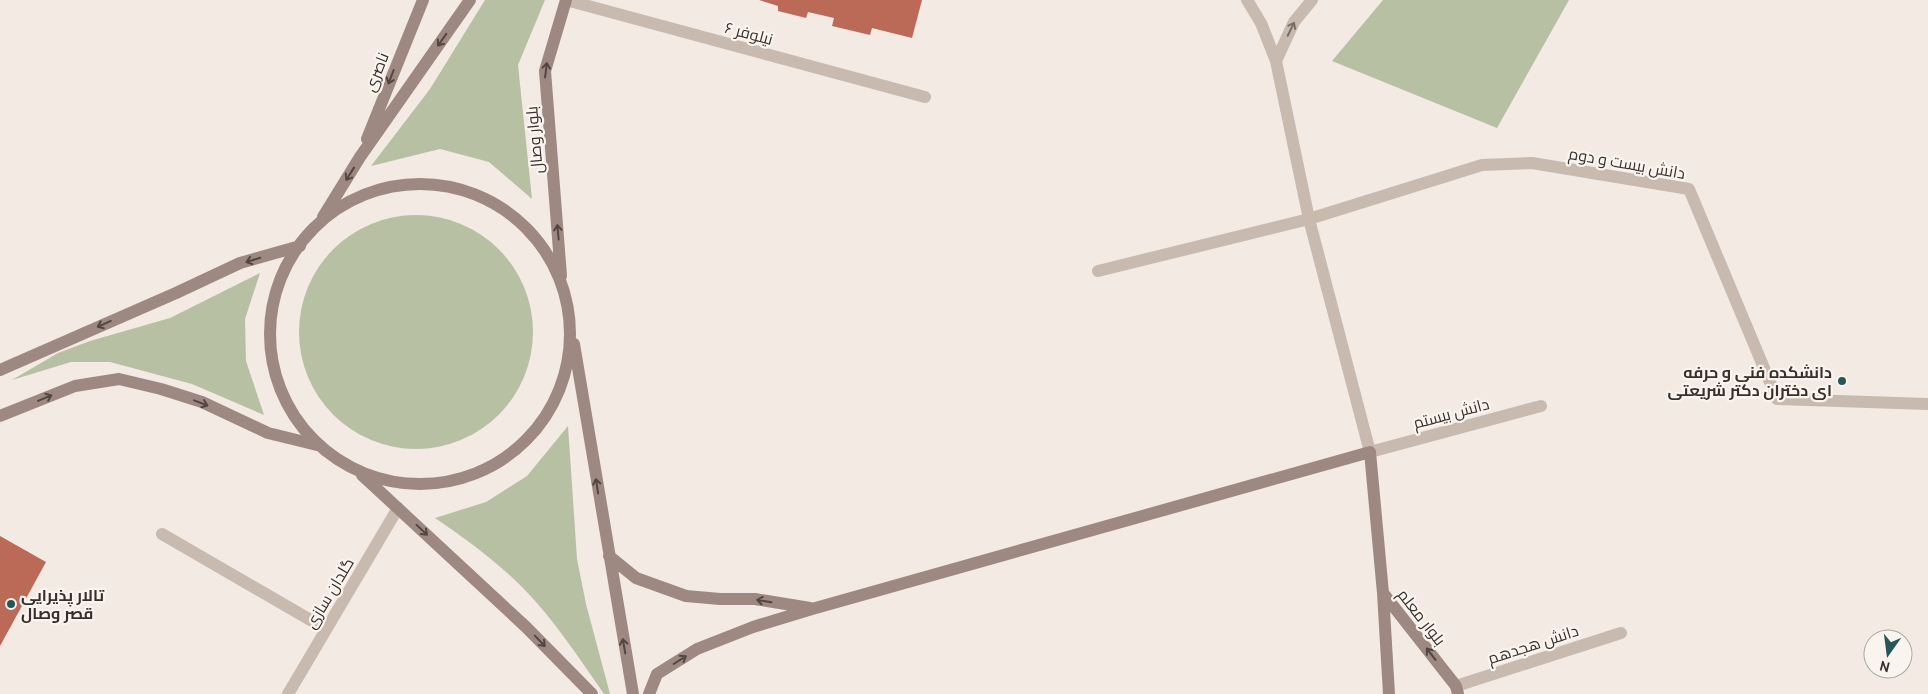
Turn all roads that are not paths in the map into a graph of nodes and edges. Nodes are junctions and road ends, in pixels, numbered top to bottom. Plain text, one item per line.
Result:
1 (423, 0) edge
2 (470, 0) edge
3 (566, 0) edge
4 (1247, 0) edge
5 (1312, 0) edge
6 (1276, 61) junction
7 (925, 97) dead end
8 (360, 156) junction
9 (321, 219) junction
10 (1309, 219) junction
11 (300, 246) junction
12 (1098, 271) dead end
13 (562, 280) junction
14 (572, 328) junction
15 (0, 370) edge
16 (1928, 404) edge
17 (1540, 406) dead end
18 (0, 416) edge
19 (317, 445) junction
20 (1370, 452) junction
21 (360, 473) junction
22 (398, 508) junction
23 (162, 534) dead end
24 (609, 556) junction
25 (1383, 593) junction
26 (812, 609) junction
27 (326, 629) junction
28 (1621, 633) dead end
29 (1457, 690) edge
30 (288, 694) edge
31 (592, 694) edge
32 (633, 694) edge
33 (649, 694) edge
34 (1389, 694) edge

1 -> 8 main road, ناصری
2 -> 8 main road
3 - 7 street, نیلوفر ۶
13 -> 3 main road, بلوار وصال
4 - 6 street
6 -> 5 street
6 - 10 street
8 -> 9 main road
9 - 11 main road
9 - 13 main road
10 - 12 street
10 - 16 street, دانش بیست و دوم
10 - 20 street
11 -> 15 main road
11 - 19 main road
13 - 14 main road
14 - 21 main road
24 -> 14 main road
17 - 20 street, دانش بیستم
18 -> 19 main road
19 - 21 main road
20 - 25 main road
20 - 26 main road
21 - 22 main road
22 - 27 street, گلدان سازی
22 -> 31 main road
23 - 27 street
26 -> 24 main road
32 -> 24 main road
29 -> 25 main road, بلوار معلم
25 - 34 main road, بلوار معلم
33 -> 26 main road
27 - 30 street, گلدان سازی
28 - 29 street, دانش هجدهم

